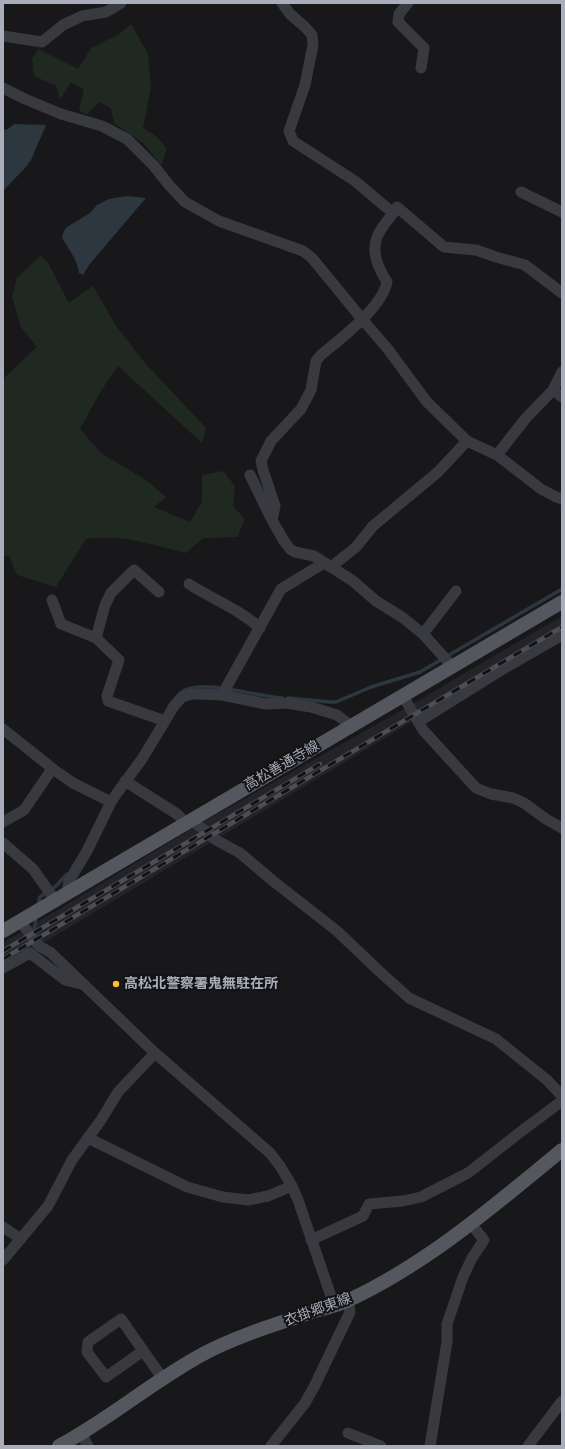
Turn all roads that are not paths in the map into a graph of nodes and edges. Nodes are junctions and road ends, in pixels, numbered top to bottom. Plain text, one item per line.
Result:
1 (121, 3) edge
2 (282, 3) edge
3 (408, 3) edge
4 (3, 36) edge
5 (421, 68) dead end
6 (3, 88) edge
7 (521, 192) dead end
8 (562, 212) edge
9 (393, 213) junction
10 (562, 293) edge
11 (362, 320) junction
12 (562, 372) edge
13 (553, 390) junction
14 (562, 397) edge
15 (466, 441) junction
16 (496, 455) junction
17 (250, 475) dead end
18 (562, 499) edge
19 (272, 520) junction
20 (328, 565) junction
21 (189, 584) dead end
22 (456, 591) dead end
23 (159, 592) dead end
24 (52, 600) dead end
25 (562, 602) edge
26 (260, 628) junction
27 (423, 634) junction
28 (562, 635) edge
29 (96, 638) junction
30 (452, 666) junction
31 (222, 695) junction
32 (403, 696) junction
33 (165, 721) junction
34 (418, 722) junction
35 (351, 726) junction
36 (3, 729) edge
37 (52, 768) junction
38 (125, 782) junction
39 (111, 802) junction
40 (3, 822) edge
41 (189, 822) junction
42 (562, 828) edge
43 (3, 843) edge
44 (67, 893) junction
45 (54, 900) junction
46 (20, 921) junction
47 (3, 931) edge
48 (3, 968) edge
49 (85, 985) junction
50 (155, 1053) junction
51 (562, 1096) edge
52 (562, 1102) edge
53 (88, 1138) junction
54 (562, 1150) edge
55 (292, 1186) junction
56 (471, 1224) junction
57 (3, 1227) edge
58 (21, 1239) junction
59 (311, 1240) junction
60 (3, 1260) edge
61 (348, 1300) junction
62 (334, 1305) junction
63 (143, 1351) junction
64 (163, 1379) junction
65 (562, 1401) edge
66 (348, 1433) dead end
67 (81, 1434) junction
68 (59, 1446) edge
69 (88, 1446) edge
70 (271, 1446) edge
71 (380, 1446) edge
72 (430, 1446) edge
73 (528, 1446) edge

1 - 4 street
2 - 9 street
3 - 5 street
6 - 11 street
7 - 8 street
9 - 10 street
9 - 11 street
11 - 15 street
11 - 19 street
12 - 13 street
13 - 14 street
13 - 16 street
15 - 16 street
15 - 20 street
16 - 18 street
17 - 19 street
19 - 20 street
20 - 26 street
20 - 27 street
21 - 26 street
22 - 27 street
23 - 29 street
24 - 29 street
25 - 30 main road, 高松善通寺線
26 - 31 street
27 - 30 street
28 - 34 street
29 - 33 street
30 - 32 main road, 高松善通寺線
31 - 33 street
31 - 35 street
32 - 34 street
32 - 35 main road, 高松善通寺線
33 - 38 street
34 - 42 street
35 - 41 main road, 高松善通寺線
36 - 37 street
37 - 39 street
37 - 40 street
38 - 39 street
38 - 41 street
39 - 44 street
41 - 44 main road, 高松善通寺線
41 - 51 street
43 - 45 street
44 - 45 main road, 高松善通寺線
45 - 46 main road, 高松善通寺線
46 - 47 main road, 高松善通寺線
46 - 49 street
48 - 49 street
49 - 50 street
50 - 53 street
50 - 55 street
52 - 59 street
53 - 55 street
53 - 58 street
54 - 56 main road, 衣掛郷東線
55 - 59 street
56 - 61 main road, 衣掛郷東線
56 - 72 street
57 - 58 street
58 - 60 street
59 - 62 street
61 - 62 main road, 衣掛郷東線
61 - 70 street
62 - 64 main road, 衣掛郷東線
63 - 63 street
63 - 64 street
64 - 67 main road, 衣掛郷東線
65 - 73 street
66 - 71 street
67 - 68 main road, 衣掛郷東線
67 - 69 street

